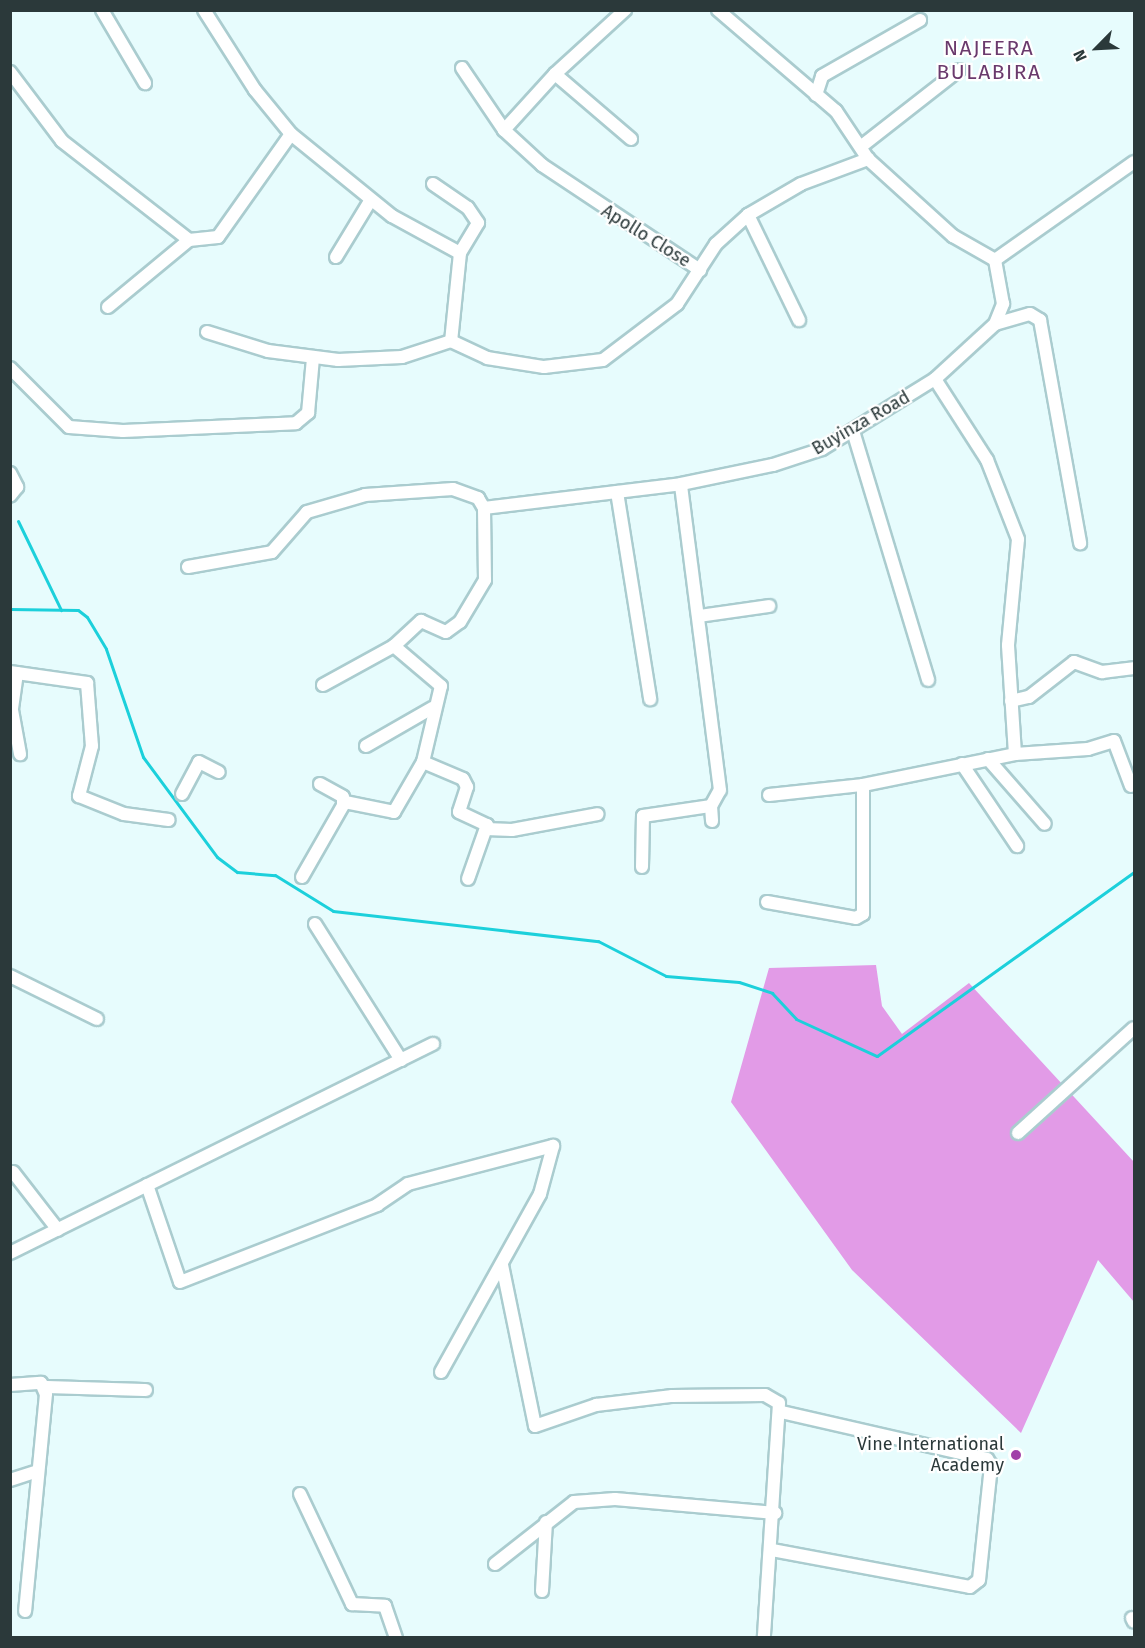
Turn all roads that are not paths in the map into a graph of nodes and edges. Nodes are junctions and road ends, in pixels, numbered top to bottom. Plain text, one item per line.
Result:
1 (204, 10) edge
2 (625, 10) edge
3 (718, 10) edge
4 (104, 11) edge
5 (920, 20) dead end
6 (462, 68) dead end
7 (959, 70) dead end
8 (10, 72) edge
9 (555, 74) junction
10 (146, 83) dead end
11 (15, 89) edge
12 (816, 95) junction
13 (504, 130) junction
14 (291, 134) junction
15 (631, 139) dead end
16 (863, 145) junction
17 (868, 159) junction
18 (1134, 162) edge
19 (433, 183) dead end
20 (370, 201) junction
21 (748, 215) junction
22 (189, 240) junction
23 (460, 253) junction
24 (336, 257) dead end
25 (995, 260) junction
26 (700, 270) junction
27 (108, 307) dead end
28 (799, 320) dead end
29 (995, 324) junction
30 (207, 332) dead end
31 (451, 341) junction
32 (313, 358) junction
33 (10, 368) edge
34 (935, 379) junction
35 (853, 431) junction
36 (10, 473) edge
37 (681, 484) junction
38 (617, 492) junction
39 (10, 496) edge
40 (484, 508) junction
41 (1080, 543) dead end
42 (188, 567) dead end
43 (769, 606) dead end
44 (699, 616) junction
45 (394, 646) junction
46 (1134, 668) edge
47 (14, 672) edge
48 (928, 680) dead end
49 (323, 685) dead end
50 (650, 699) dead end
51 (1011, 701) junction
52 (432, 708) junction
53 (366, 746) dead end
54 (20, 753) dead end
55 (1015, 754) junction
56 (1001, 756) junction
57 (988, 759) junction
58 (423, 762) junction
59 (962, 764) junction
60 (219, 772) dead end
61 (999, 773) junction
62 (320, 784) dead end
63 (863, 785) junction
64 (1131, 786) dead end
65 (182, 794) dead end
66 (770, 795) dead end
67 (343, 805) junction
68 (711, 806) junction
69 (598, 814) dead end
70 (169, 820) dead end
71 (712, 821) dead end
72 (1045, 824) dead end
73 (486, 829) junction
74 (1017, 846) dead end
75 (642, 867) dead end
76 (302, 877) dead end
77 (468, 879) dead end
78 (767, 902) dead end
79 (315, 924) dead end
80 (10, 976) edge
81 (97, 1019) dead end
82 (1134, 1028) edge
83 (433, 1044) dead end
84 (401, 1060) junction
85 (1018, 1133) dead end
86 (13, 1172) dead end
87 (147, 1185) junction
88 (58, 1230) junction
89 (10, 1253) edge
90 (502, 1265) junction
91 (441, 1372) dead end
92 (10, 1385) edge
93 (45, 1387) junction
94 (146, 1390) dead end
95 (781, 1412) junction
96 (37, 1471) junction
97 (10, 1480) edge
98 (300, 1494) dead end
99 (775, 1513) junction
100 (546, 1522) junction
101 (771, 1550) junction
102 (495, 1564) dead end
103 (542, 1591) dead end
104 (25, 1611) dead end
105 (396, 1638) edge
106 (764, 1638) edge

1 - 14 street
2 - 9 street
3 - 12 street
4 - 10 street
5 - 12 street
6 - 13 street, Apollo Close
7 - 16 street
8 - 11 street
9 - 13 street
9 - 15 street
11 - 22 street
12 - 16 street
13 - 26 street, Apollo Close
14 - 20 street
14 - 22 street
16 - 17 street
17 - 21 street, Apollo Close
17 - 25 street
18 - 25 street
19 - 23 street
20 - 23 street
20 - 24 street
21 - 26 street, Apollo Close
21 - 28 street
22 - 27 street
23 - 31 street
25 - 29 street
26 - 31 street
29 - 34 street, Buyinza Road
29 - 41 street
30 - 32 street
31 - 32 street
32 - 33 street
34 - 35 street, Buyinza Road
34 - 51 street
35 - 37 street, Buyinza Road
35 - 48 street
36 - 39 street
37 - 38 street, Buyinza Road
37 - 44 street
38 - 40 street, Buyinza Road
38 - 50 street
40 - 42 street
40 - 45 street
43 - 44 street
44 - 68 street
45 - 49 street
45 - 52 street
46 - 51 street
47 - 54 street
47 - 70 street
51 - 55 street
52 - 53 street
52 - 58 street
55 - 56 street
55 - 64 street
56 - 57 street
56 - 61 street
57 - 59 street
57 - 61 street
58 - 67 street
58 - 73 street
59 - 63 street
59 - 74 street
60 - 65 street
61 - 72 street
62 - 67 street
63 - 66 street
63 - 78 street
67 - 76 street
68 - 71 street
68 - 75 street
69 - 73 street
73 - 77 street
79 - 84 street
80 - 81 street
82 - 85 street
83 - 84 street
84 - 87 street
86 - 88 street
87 - 88 street
87 - 90 street
88 - 89 street
90 - 91 street
90 - 95 street
92 - 93 street
93 - 94 street
93 - 96 street
95 - 99 street
95 - 101 street
96 - 97 street
96 - 104 street
98 - 105 street
99 - 100 street
99 - 101 street
100 - 102 street
100 - 103 street
101 - 106 street

